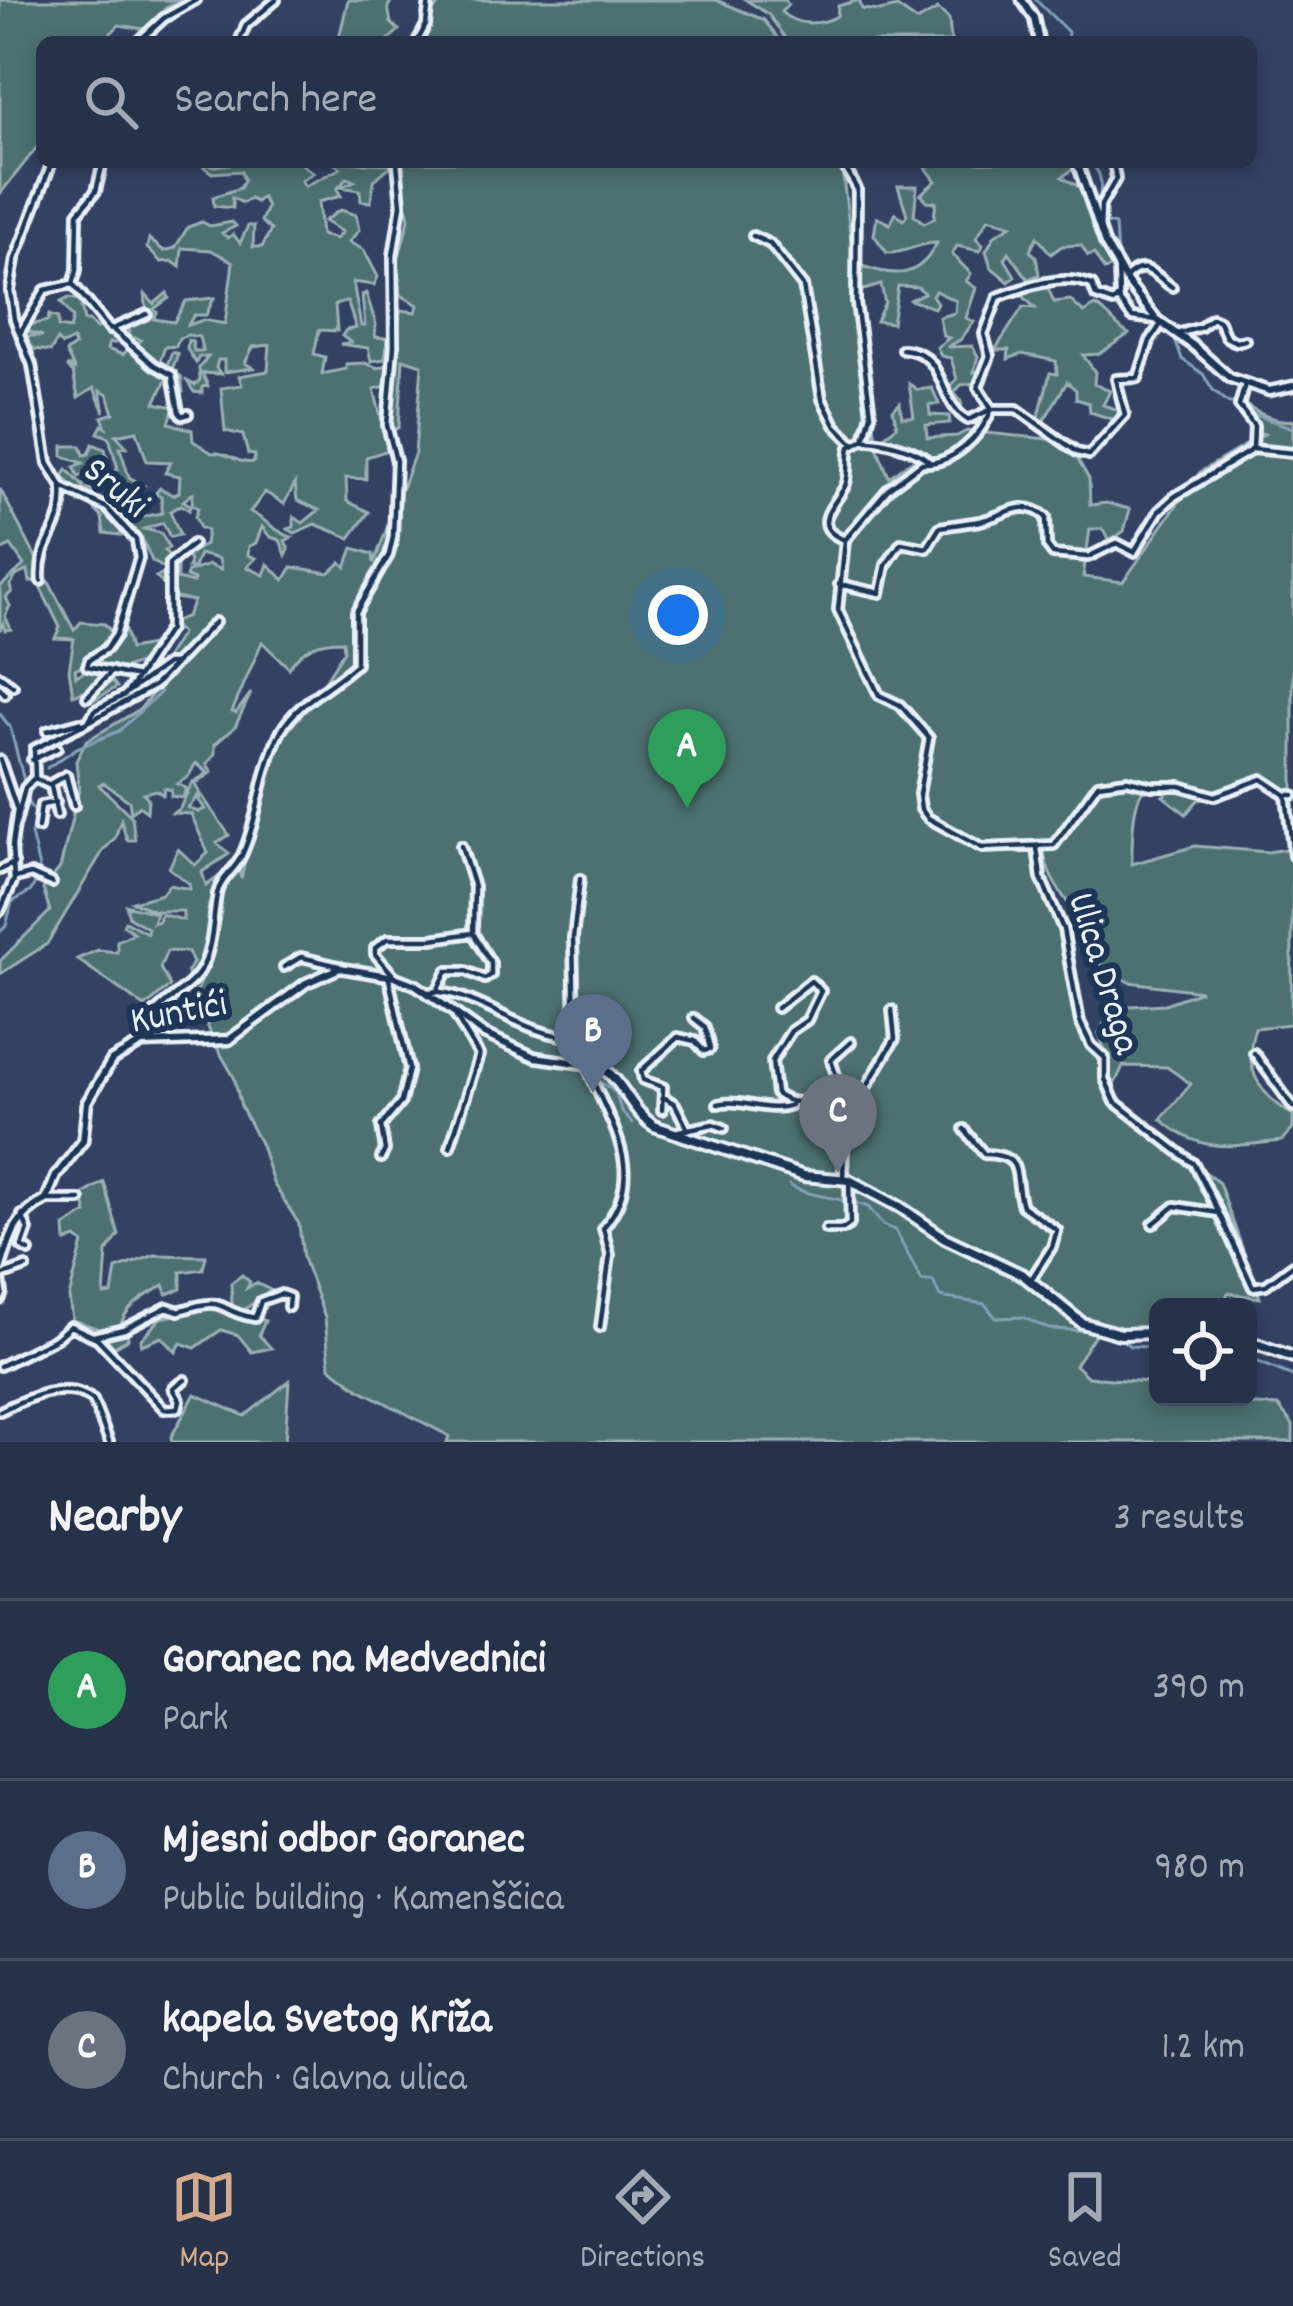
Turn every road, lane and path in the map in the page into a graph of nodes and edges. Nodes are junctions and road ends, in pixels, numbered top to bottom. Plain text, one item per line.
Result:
1 (196, 0) edge
2 (276, 0) edge
3 (429, 0) edge
4 (1022, 0) edge
5 (144, 36) edge
6 (241, 36) edge
7 (420, 36) edge
8 (1038, 36) edge
9 (50, 168) edge
10 (101, 168) edge
11 (398, 168) edge
12 (845, 168) edge
13 (1079, 168) edge
14 (1114, 168) edge
15 (1100, 231) junction
16 (753, 236) dead end
17 (1118, 266) junction
18 (1125, 279) junction
19 (73, 284) junction
20 (1172, 287) dead end
21 (1118, 299) junction
22 (147, 314) dead end
23 (1159, 322) junction
24 (113, 330) junction
25 (20, 333) junction
26 (1177, 334) junction
27 (1245, 340) dead end
28 (902, 349) dead end
29 (1246, 384) junction
30 (1293, 386) edge
31 (992, 409) junction
32 (188, 414) dead end
33 (864, 439) junction
34 (853, 443) junction
35 (1253, 448) junction
36 (1293, 452) edge
37 (929, 462) junction
38 (62, 487) junction
39 (845, 540) junction
40 (193, 544) dead end
41 (41, 581) dead end
42 (839, 584) junction
43 (215, 622) dead end
44 (173, 664) junction
45 (112, 671) junction
46 (0, 676) edge
47 (137, 676) junction
48 (13, 686) dead end
49 (125, 694) junction
50 (87, 697) dead end
51 (85, 724) junction
52 (47, 731) dead end
53 (57, 748) dead end
54 (0, 760) edge
55 (32, 760) junction
56 (34, 778) junction
57 (50, 784) junction
58 (1290, 795) edge
59 (56, 802) junction
60 (74, 806) dead end
61 (57, 815) dead end
62 (16, 823) junction
63 (38, 828) dead end
64 (461, 846) dead end
65 (1037, 848) junction
66 (1293, 856) edge
67 (14, 863) junction
68 (0, 870) edge
69 (14, 878) junction
70 (580, 879) dead end
71 (52, 884) dead end
72 (0, 911) edge
73 (472, 933) junction
74 (284, 967) dead end
75 (344, 968) junction
76 (392, 976) junction
77 (432, 992) junction
78 (777, 1008) dead end
79 (892, 1010) dead end
80 (455, 1015) junction
81 (694, 1018) dead end
82 (575, 1037) junction
83 (851, 1042) dead end
84 (142, 1043) junction
85 (1254, 1053) dead end
86 (593, 1066) junction
87 (838, 1081) junction
88 (664, 1097) junction
89 (797, 1103) junction
90 (718, 1104) dead end
91 (1293, 1107) edge
92 (852, 1111) junction
93 (681, 1118) junction
94 (724, 1128) dead end
95 (964, 1129) dead end
96 (688, 1130) junction
97 (667, 1131) junction
98 (450, 1147) dead end
99 (381, 1158) dead end
100 (846, 1179) junction
101 (46, 1200) junction
102 (80, 1200) dead end
103 (1219, 1214) junction
104 (22, 1215) junction
105 (1153, 1224) dead end
106 (826, 1229) dead end
107 (28, 1251) dead end
108 (1293, 1264) edge
109 (26, 1267) dead end
110 (0, 1273) edge
111 (1030, 1281) junction
112 (0, 1300) edge
113 (288, 1307) dead end
114 (600, 1327) dead end
115 (1149, 1333) edge
116 (94, 1336) junction
117 (1257, 1344) edge
118 (1293, 1357) edge
119 (0, 1366) edge
120 (185, 1380) dead end
121 (0, 1411) edge
122 (109, 1442) edge

1 - 5 street
2 - 6 street
3 - 7 street
4 - 8 street
9 - 25 street, Sruki
10 - 19 street
11 - 84 street
12 - 33 street
13 - 15 street
14 - 15 street
15 - 17 street
16 - 34 street
17 - 18 street
17 - 21 street
18 - 20 street
18 - 23 street
19 - 24 street
19 - 25 street
21 - 23 street
21 - 31 street
22 - 24 street
23 - 26 street
23 - 31 street
24 - 32 street
25 - 38 street, Sruki
26 - 27 street
26 - 29 street
28 - 31 street
29 - 30 street
29 - 35 street
31 - 37 street
33 - 34 street
33 - 37 street
34 - 39 street
35 - 36 street
35 - 42 street
37 - 39 street
38 - 41 street
38 - 45 street, Sruki
39 - 42 street
40 - 47 street
42 - 65 street
43 - 44 street
44 - 49 street
44 - 51 street
45 - 47 street
45 - 50 street
46 - 48 street
47 - 49 street
49 - 51 street
51 - 52 street
51 - 55 street
53 - 55 street
54 - 62 street
55 - 56 street
56 - 57 street
56 - 62 street
57 - 59 street
57 - 60 street
58 - 65 street
58 - 66 street
59 - 61 street
59 - 63 street
62 - 67 street
64 - 73 street
65 - 103 street, Ulica Draga
67 - 68 street
67 - 69 street
69 - 71 street
69 - 72 street
70 - 82 street
73 - 76 street
73 - 77 street
74 - 75 street
75 - 76 street
75 - 84 street, Kuntići
76 - 77 street
76 - 99 street
77 - 80 street
77 - 82 street
78 - 89 street
79 - 92 street
80 - 86 street
80 - 98 street
81 - 88 street
82 - 86 street
83 - 87 street
84 - 101 street, Kuntići
85 - 91 street
86 - 97 main road
86 - 114 street
87 - 89 street
87 - 92 street
88 - 93 street
88 - 93 street
89 - 90 street
92 - 100 street
93 - 96 street
94 - 96 street
95 - 111 street
96 - 97 street
97 - 100 main road
100 - 106 street
100 - 111 main road
101 - 102 street
101 - 104 street, Kuntići
103 - 105 street
103 - 108 street, Ulica Draga
104 - 107 street
104 - 110 street
109 - 110 street
110 - 112 street
111 - 115 main road
113 - 116 street
116 - 119 street
116 - 120 street
117 - 118 main road
121 - 122 street

